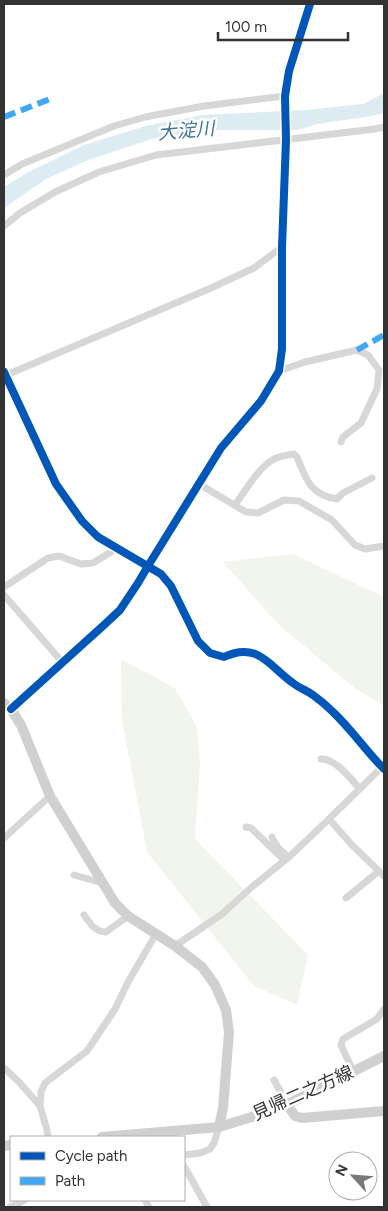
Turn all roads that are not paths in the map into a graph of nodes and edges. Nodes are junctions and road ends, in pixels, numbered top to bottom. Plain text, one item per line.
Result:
1 (310, 4) edge
2 (285, 96) junction
3 (384, 127) edge
4 (286, 137) junction
5 (4, 175) edge
6 (4, 226) edge
7 (282, 248) junction
8 (279, 371) junction
9 (4, 374) edge
10 (341, 442) dead end
11 (372, 478) dead end
12 (199, 484) junction
13 (234, 505) junction
14 (384, 546) edge
15 (117, 548) junction
16 (148, 566) junction
17 (4, 587) edge
18 (4, 595) edge
19 (63, 663) junction
20 (8, 706) edge
21 (321, 760) dead end
22 (384, 767) edge
23 (360, 788) junction
24 (50, 796) junction
25 (329, 819) junction
26 (246, 827) dead end
27 (272, 837) dead end
28 (4, 838) edge
29 (287, 858) junction
30 (382, 874) edge
31 (74, 875) dead end
32 (103, 883) junction
33 (346, 898) dead end
34 (84, 915) dead end
35 (128, 916) junction
36 (156, 934) junction
37 (175, 946) junction
38 (384, 1009) edge
39 (384, 1056) edge
40 (4, 1068) edge
41 (353, 1071) junction
42 (274, 1080) dead end
43 (287, 1104) junction
44 (40, 1106) junction
45 (383, 1112) edge
46 (219, 1126) junction
47 (48, 1136) edge
48 (113, 1136) edge
49 (185, 1155) edge
50 (185, 1168) edge
51 (23, 1201) edge
52 (10, 1207) edge
53 (207, 1207) edge

1 - 2 street
2 - 4 street
2 - 5 street
3 - 4 street
4 - 6 street
4 - 7 street
7 - 8 street
7 - 9 street
8 - 10 street
8 - 12 street
9 - 15 street
11 - 13 street
12 - 13 street
12 - 16 street
13 - 14 street
15 - 16 street
15 - 17 street
16 - 19 street
16 - 22 street
18 - 19 street
19 - 20 street
20 - 24 street
21 - 23 street
22 - 23 street
23 - 25 street
24 - 28 street
24 - 32 street
25 - 29 street
25 - 30 street
26 - 29 street
27 - 29 street
29 - 37 street
30 - 33 street
31 - 32 street
32 - 35 street
34 - 35 street
35 - 36 street
36 - 37 street
36 - 44 street
37 - 46 street
38 - 41 street
39 - 41 street, 見帰二之方線
40 - 44 street
41 - 43 street, 見帰二之方線
42 - 43 street
43 - 45 street
43 - 46 street, 見帰二之方線
44 - 47 street
46 - 48 street, 見帰二之方線
46 - 49 street
50 - 53 street
51 - 52 street

